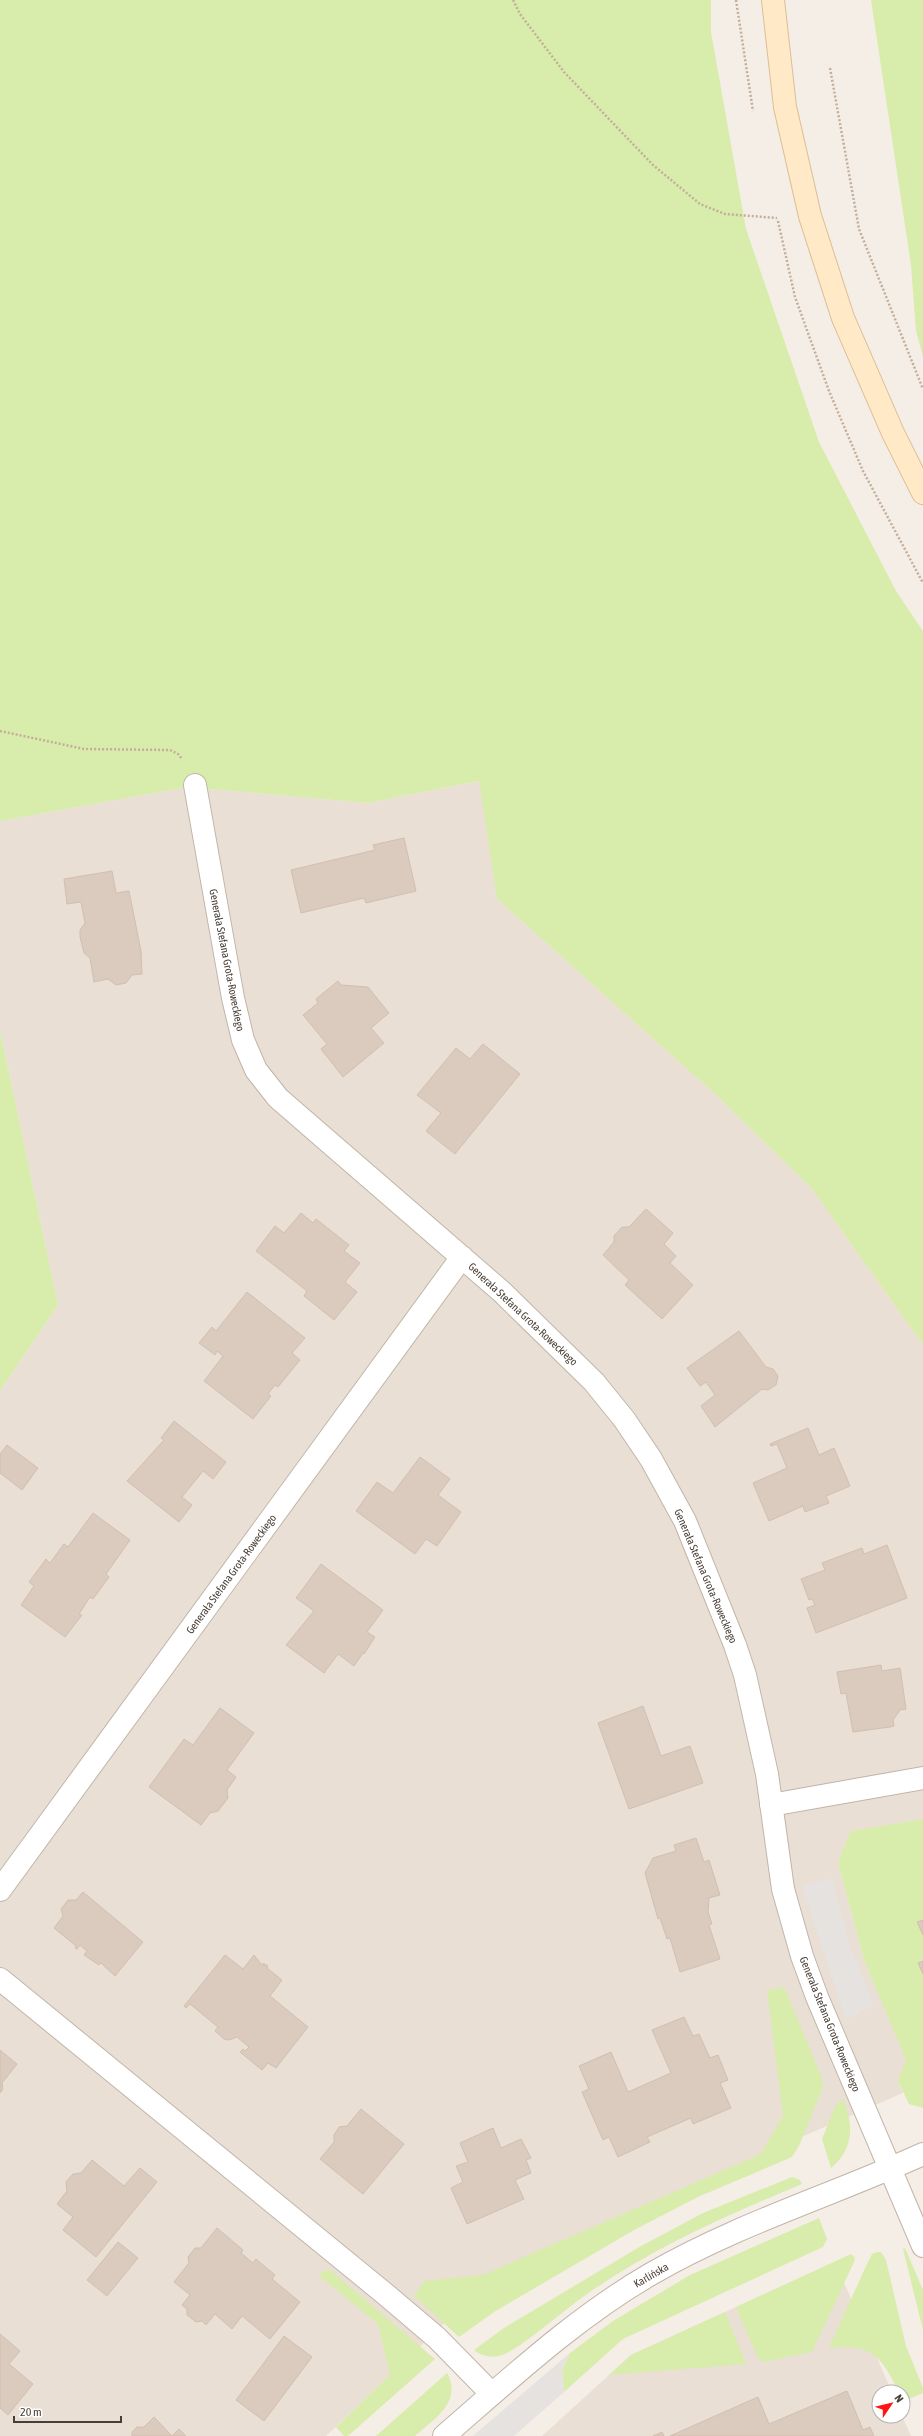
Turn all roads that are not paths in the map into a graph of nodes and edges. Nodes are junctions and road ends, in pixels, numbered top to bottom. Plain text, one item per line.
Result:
1 (773, 0) edge
2 (923, 493) edge
3 (195, 785) road end
4 (462, 1257) junction
5 (923, 1778) edge
6 (771, 1805) junction
7 (0, 1890) edge
8 (0, 1979) edge
9 (923, 2154) edge
10 (891, 2169) junction
11 (923, 2246) edge
12 (492, 2394) junction
13 (444, 2436) edge

1 - 2 main road
3 - 4 street, Generała Stefana Grota-Roweckiego
4 - 6 street, Generała Stefana Grota-Roweckiego
4 - 7 street, Generała Stefana Grota-Roweckiego
5 - 6 street
6 - 10 street, Generała Stefana Grota-Roweckiego
8 - 12 street
9 - 10 street, Karlińska
10 - 11 street
10 - 12 street, Karlińska
12 - 13 street, Karlińska

